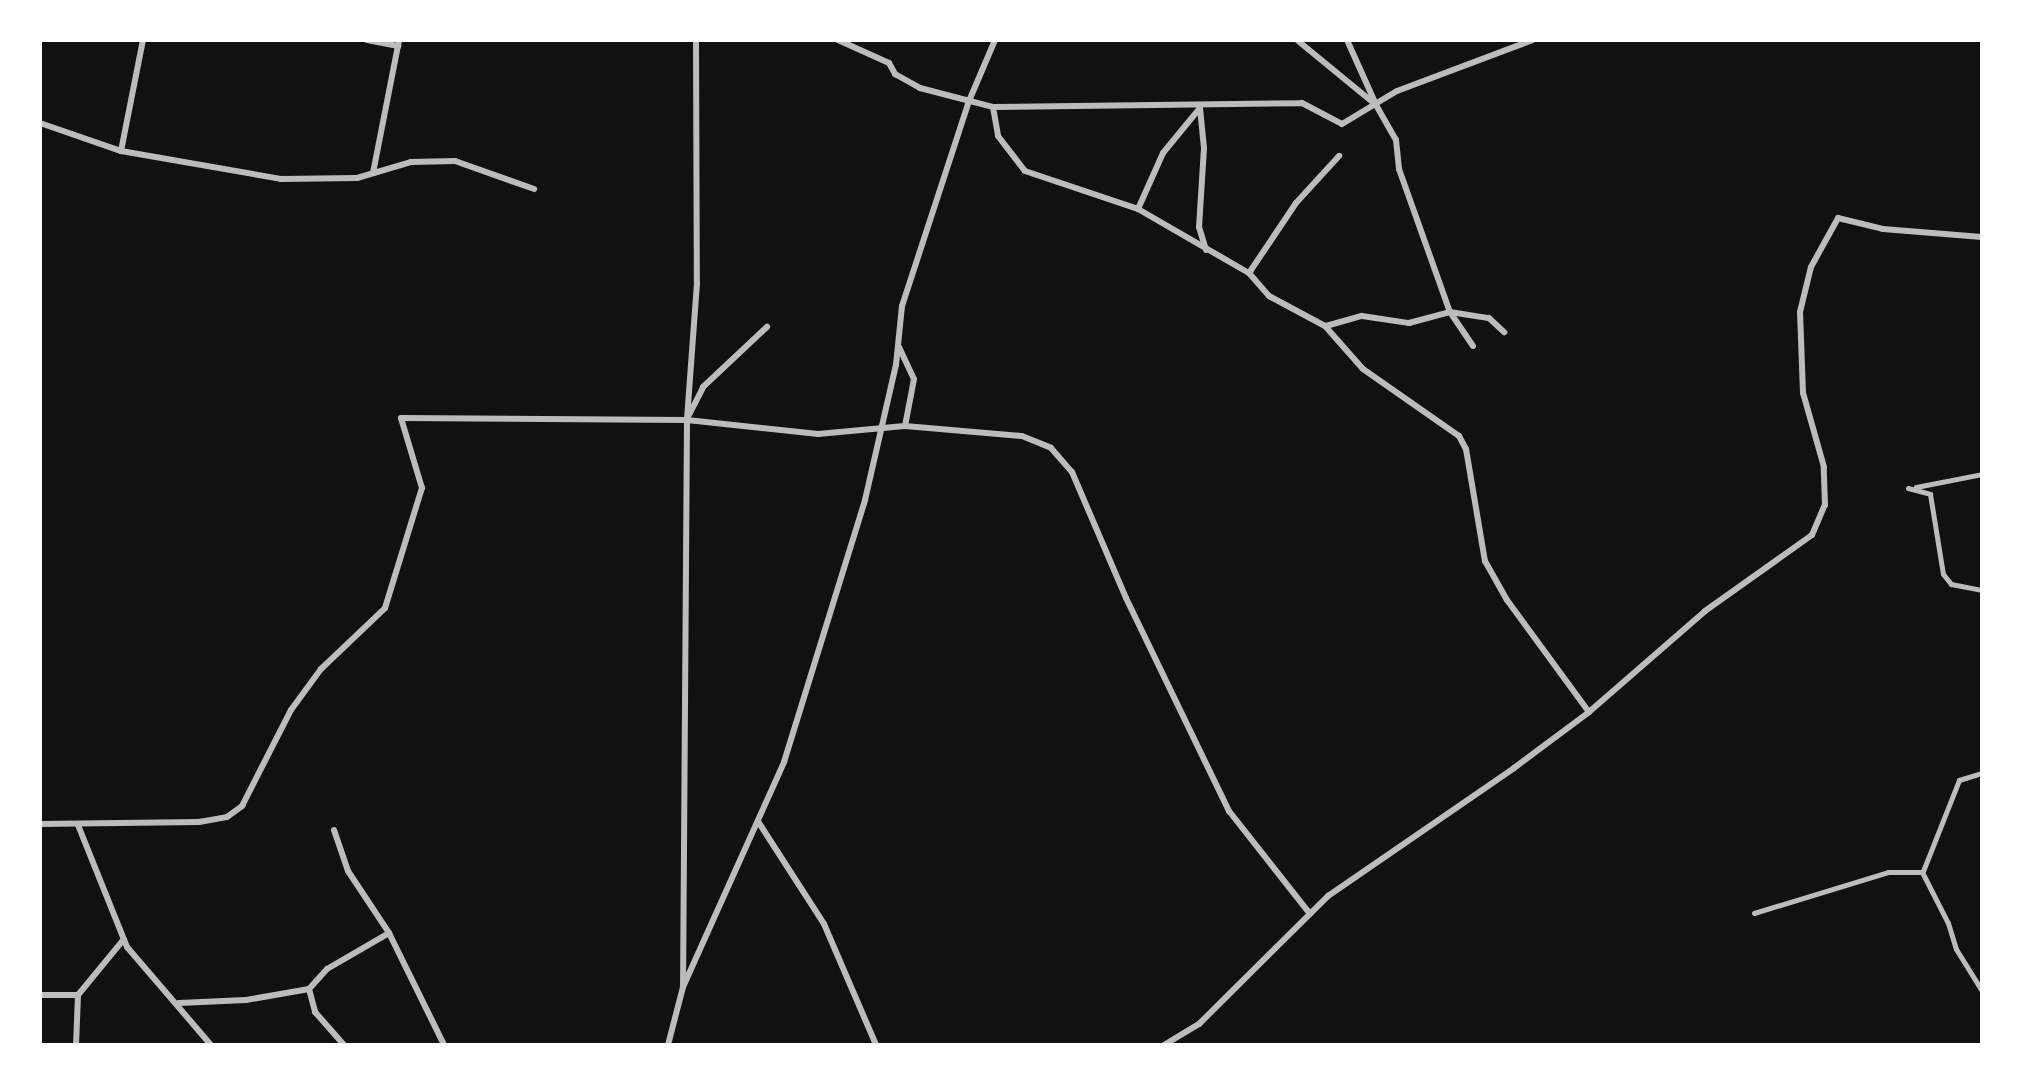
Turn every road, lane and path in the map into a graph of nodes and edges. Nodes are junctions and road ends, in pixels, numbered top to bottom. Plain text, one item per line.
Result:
1 (144, 40) edge
2 (367, 40) edge
3 (696, 40) edge
4 (838, 40) edge
5 (995, 40) edge
6 (1297, 40) edge
7 (1347, 40) edge
8 (1533, 40) edge
9 (398, 43) edge
10 (968, 101) junction
11 (1376, 105) junction
12 (993, 106) junction
13 (1200, 108) junction
14 (40, 123) edge
15 (121, 152) junction
16 (1339, 156) dead end
17 (372, 174) junction
18 (534, 189) dead end
19 (1138, 208) junction
20 (1982, 237) edge
21 (1207, 252) junction
22 (1249, 273) junction
23 (1450, 312) junction
24 (1325, 326) junction
25 (767, 327) dead end
26 (1504, 332) dead end
27 (899, 346) junction
28 (1474, 346) dead end
29 (687, 420) junction
30 (882, 424) junction
31 (905, 426) junction
32 (1982, 474) edge
33 (1982, 590) edge
34 (1589, 712) junction
35 (1982, 772) edge
36 (758, 823) junction
37 (40, 824) edge
38 (78, 824) junction
39 (334, 830) dead end
40 (1922, 872) junction
41 (1754, 913) dead end
42 (1310, 914) junction
43 (389, 932) junction
44 (124, 940) junction
45 (683, 986) junction
46 (309, 990) junction
47 (1982, 991) edge
48 (40, 994) edge
49 (78, 995) junction
50 (178, 1004) junction
51 (76, 1045) edge
52 (211, 1045) edge
53 (344, 1045) edge
54 (444, 1045) edge
55 (668, 1045) edge
56 (876, 1045) edge
57 (1164, 1045) edge

1 - 15 street
2 - 9 street
3 - 29 street
4 - 10 street
5 - 10 street
6 - 11 street
7 - 11 street
8 - 11 street
9 - 17 street
10 - 12 street
10 - 27 street
11 - 13 street
11 - 23 street
12 - 13 street
12 - 19 street
13 - 19 street
13 - 21 street
14 - 15 street
15 - 17 street
16 - 22 street
17 - 18 street
19 - 21 street
20 - 34 street
21 - 22 street
22 - 24 street
23 - 24 street
23 - 26 street
23 - 28 street
24 - 34 street
25 - 29 street
27 - 30 street
27 - 31 street
29 - 30 street
29 - 38 street
29 - 45 street
30 - 31 street
30 - 36 street
31 - 42 street
32 - 33 street
34 - 42 street
35 - 40 street
36 - 45 street
36 - 56 street
37 - 38 street
38 - 44 street
39 - 43 street
40 - 41 street
40 - 47 street
42 - 57 street
43 - 46 street
43 - 54 street
44 - 49 street
44 - 50 street
45 - 55 street
46 - 50 street
46 - 53 street
48 - 49 street
49 - 51 street
50 - 52 street

